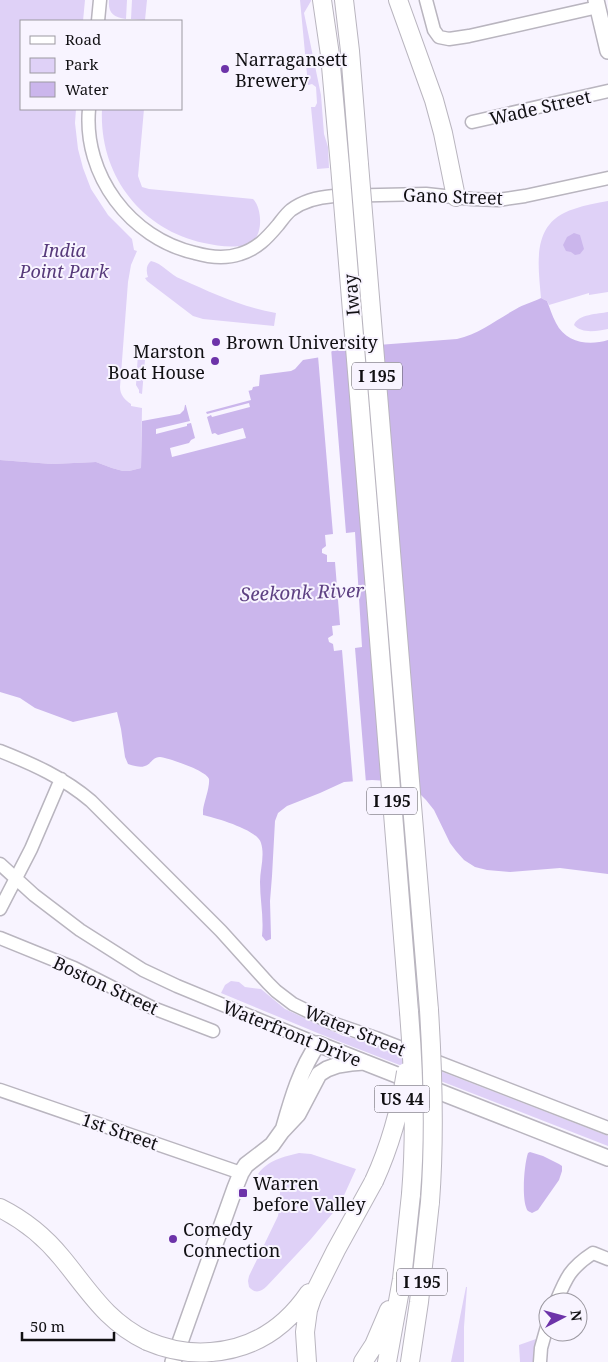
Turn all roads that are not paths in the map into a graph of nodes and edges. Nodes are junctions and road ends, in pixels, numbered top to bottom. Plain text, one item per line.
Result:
1 (100, 0) edge
2 (322, 0) edge
3 (344, 0) edge
4 (398, 0) edge
5 (426, 0) edge
6 (597, 4) edge
7 (98, 20) edge
8 (608, 51) edge
9 (608, 91) edge
10 (89, 110) edge
11 (472, 122) dead end
12 (608, 178) edge
13 (456, 197) junction
14 (0, 750) edge
15 (61, 779) junction
16 (0, 864) edge
17 (17, 879) junction
18 (0, 909) edge
19 (0, 938) edge
20 (409, 1012) junction
21 (213, 1030) dead end
22 (318, 1044) junction
23 (364, 1062) junction
24 (315, 1080) junction
25 (0, 1090) edge
26 (608, 1128) edge
27 (282, 1131) junction
28 (608, 1158) edge
29 (241, 1173) junction
30 (0, 1208) edge
31 (406, 1247) junction
32 (336, 1250) junction
33 (608, 1259) edge
34 (560, 1292) edge
35 (543, 1342) edge
36 (173, 1362) edge
37 (307, 1362) edge
38 (363, 1362) edge
39 (387, 1362) edge
40 (410, 1362) edge
41 (540, 1362) edge

1 - 7 street
2 - 20 highway, Iway / I 195, bridge
3 - 40 highway, Iway / I 195, bridge
4 - 13 highway
5 - 6 street
6 - 8 main road
9 - 11 street, Wade Street
10 - 13 street, Gano Street
12 - 13 street, Gano Street
14 - 15 street, Water Street
15 - 17 street
15 - 26 street, Water Street
16 - 17 street, Waterfront Drive
17 - 18 street
17 - 22 street, Waterfront Drive
19 - 21 street, Boston Street
20 - 31 highway, I 195, bridge
20 - 32 highway, US 44, bridge
22 - 23 main road, Waterfront Drive
22 - 24 main road
22 - 27 main road
23 - 24 main road
23 - 28 main road, Waterfront Drive
24 - 27 main road
25 - 29 street, 1st Street
27 - 29 main road
29 - 36 main road
30 - 32 highway, bridge
31 - 38 highway
31 - 39 highway, I 195
32 - 37 highway, US 44
33 - 34 street
35 - 41 street

